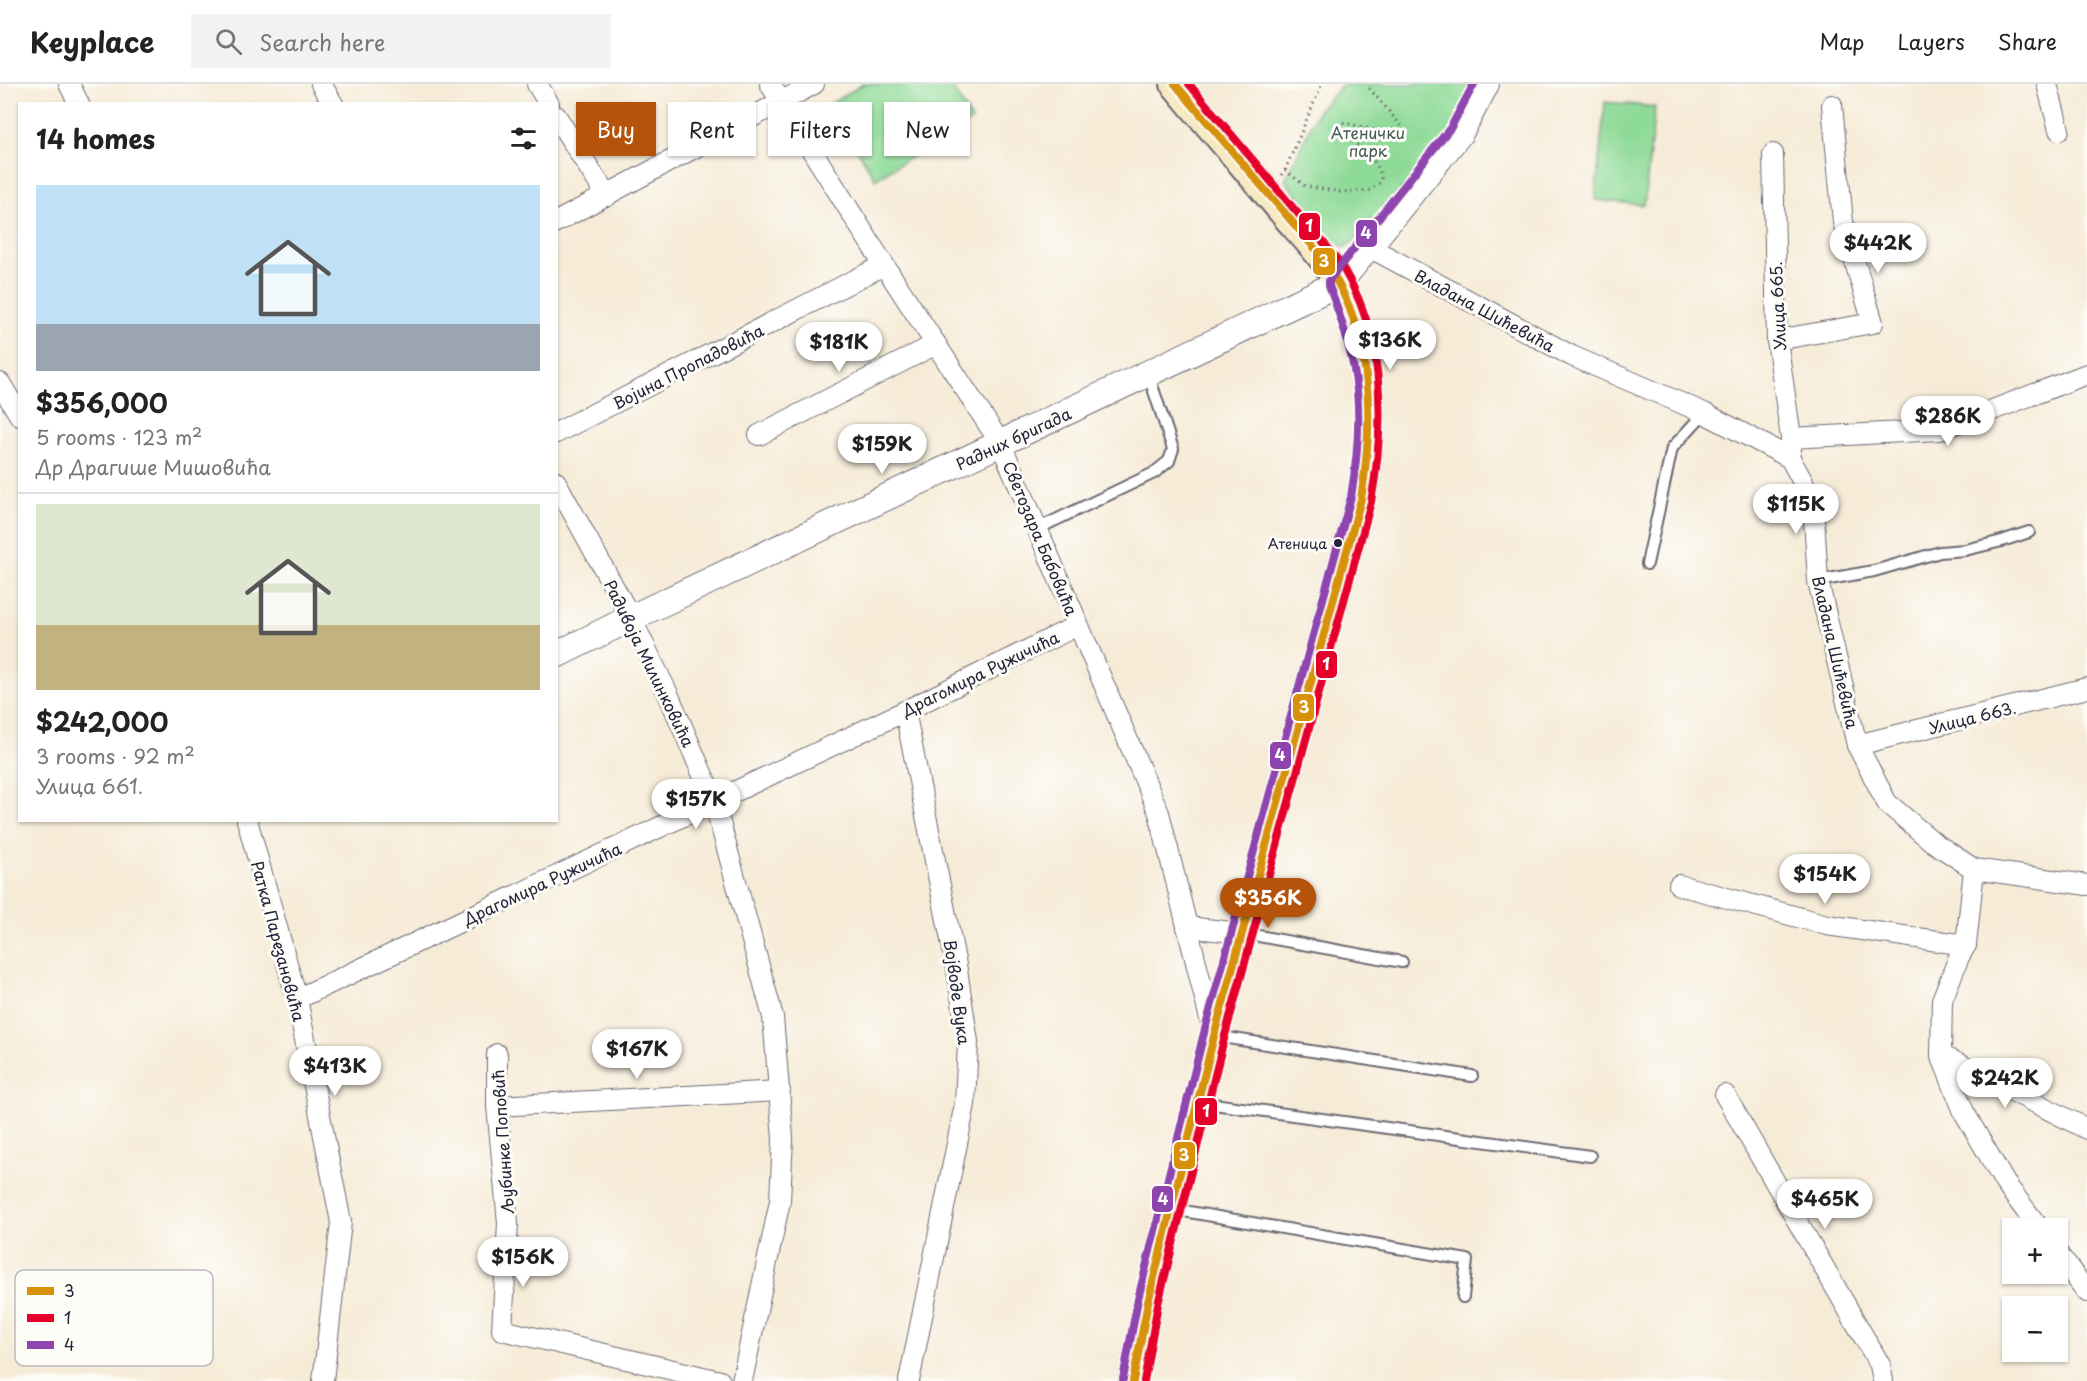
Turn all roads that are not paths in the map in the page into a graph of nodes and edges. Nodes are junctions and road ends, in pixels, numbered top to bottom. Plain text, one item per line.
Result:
1 (69, 84) edge
2 (321, 84) edge
3 (537, 84) edge
4 (770, 84) edge
5 (814, 84) edge
6 (1486, 84) edge
7 (2048, 84) edge
8 (1180, 86) edge
9 (781, 101) junction
10 (78, 102) edge
11 (332, 102) edge
12 (548, 102) edge
13 (1832, 105) dead end
14 (558, 119) edge
15 (2059, 130) dead end
16 (1773, 154) dead end
17 (607, 196) junction
18 (558, 221) edge
19 (1369, 247) junction
20 (884, 266) junction
21 (1339, 283) junction
22 (1777, 340) junction
23 (936, 344) junction
24 (1148, 373) junction
25 (2087, 374) edge
26 (0, 383) edge
27 (18, 413) edge
28 (1704, 413) junction
29 (558, 432) edge
30 (759, 435) dead end
31 (1791, 438) junction
32 (1000, 444) junction
33 (1790, 458) junction
34 (558, 486) edge
35 (1037, 529) junction
36 (2029, 532) dead end
37 (1647, 564) dead end
38 (1818, 581) junction
39 (631, 618) junction
40 (1078, 625) junction
41 (558, 654) edge
42 (2087, 688) edge
43 (905, 711) junction
44 (1857, 745) junction
45 (714, 801) junction
46 (248, 822) edge
47 (1974, 869) junction
48 (1679, 885) dead end
49 (2087, 885) edge
50 (1187, 927) junction
51 (1242, 933) junction
52 (1966, 945) junction
53 (1402, 962) dead end
54 (297, 999) junction
55 (1215, 1036) junction
56 (497, 1054) dead end
57 (1941, 1055) junction
58 (1472, 1076) dead end
59 (780, 1091) junction
60 (1725, 1095) dead end
61 (1198, 1102) junction
62 (497, 1106) junction
63 (2087, 1129) edge
64 (1590, 1156) dead end
65 (1172, 1209) junction
66 (2031, 1218) edge
67 (2068, 1267) edge
68 (2087, 1292) edge
69 (1463, 1297) dead end
70 (323, 1381) edge
71 (720, 1381) edge
72 (742, 1381) edge
73 (909, 1381) edge
74 (1133, 1381) edge
75 (1883, 1381) edge

1 - 10 street
2 - 11 street
3 - 12 street
4 - 9 street, Светозара Бабовића
5 - 9 street
6 - 19 street
7 - 15 street
8 - 21 main road
9 - 17 street
9 - 20 street, Светозара Бабовића
13 - 22 street
14 - 17 street
16 - 22 street, Улица 665.
17 - 18 street
19 - 21 street
19 - 28 street, Владана Шићевића
20 - 23 street, Светозара Бабовића
20 - 29 street, Војина Пропадовића
21 - 24 street, Радних бригада
21 - 51 main road
22 - 31 street, Улица 665.
23 - 30 street
23 - 32 street, Светозара Бабовића
24 - 32 street, Радних бригада
24 - 35 lane
25 - 31 street
26 - 27 street
28 - 33 street, Владана Шићевића
28 - 37 lane
31 - 33 street, Улица 665.
32 - 35 street, Светозара Бабовића
32 - 39 street, Радних бригада
33 - 38 street, Владана Шићевића
34 - 39 street, Радивоја Милинковића
35 - 40 street, Светозара Бабовића
36 - 38 lane
38 - 44 street, Владана Шићевића
39 - 41 street, Радних бригада
39 - 45 street, Радивоја Милинковића
40 - 43 street, Драгомира Ружичића
40 - 50 street, Светозара Бабовића
42 - 44 street, Улица 663.
43 - 45 street, Драгомира Ружичића
43 - 73 street, Војводе Вука
44 - 47 street, Владана Шићевића
45 - 54 street, Драгомира Ружичића
45 - 59 street, Радивоја Милинковића
46 - 54 street, Ратка Парезановића
47 - 49 street, Владана Шићевића
47 - 52 street
48 - 52 street
50 - 51 street
50 - 55 street, Светозара Бабовића
51 - 53 lane
51 - 55 main road
52 - 57 street
54 - 70 street, Ратка Парезановића
55 - 58 lane
55 - 61 main road
56 - 62 street, Љубинке Поповић
57 - 63 street
57 - 66 street
59 - 62 street
59 - 72 street, Радивоја Милинковића
60 - 75 street
61 - 64 lane
61 - 65 main road
62 - 71 street, Љубинке Поповић
65 - 69 lane
65 - 74 main road
67 - 68 street

